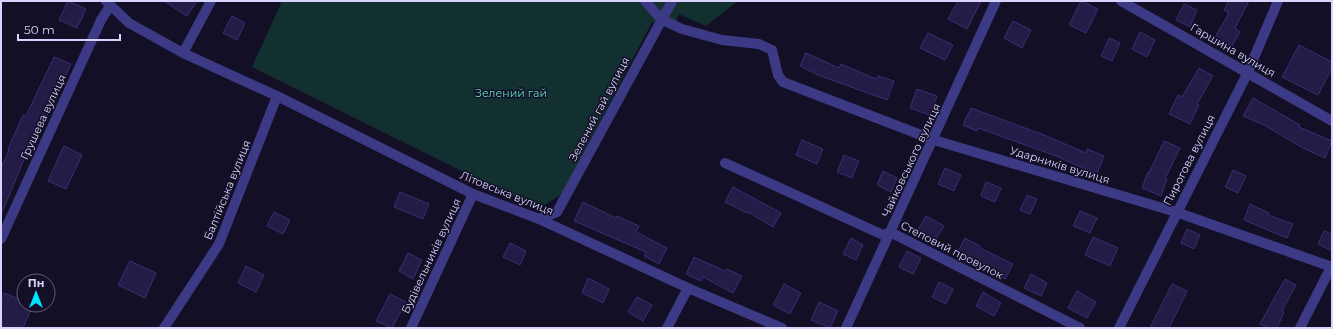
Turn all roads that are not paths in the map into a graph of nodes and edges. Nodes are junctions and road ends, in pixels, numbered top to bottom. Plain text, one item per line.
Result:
1 (212, 1) edge
2 (645, 1) edge
3 (672, 1) edge
4 (996, 1) edge
5 (1121, 1) edge
6 (1278, 1) edge
7 (108, 4) edge
8 (661, 19) junction
9 (183, 53) junction
10 (1248, 72) junction
11 (277, 96) junction
12 (1332, 121) edge
13 (934, 140) junction
14 (725, 163) dead end
15 (473, 194) junction
16 (1176, 212) junction
17 (540, 219) junction
18 (890, 232) junction
19 (1, 239) edge
20 (1331, 267) edge
21 (688, 288) junction
22 (164, 328) edge
23 (411, 328) edge
24 (667, 328) edge
25 (782, 328) edge
26 (846, 328) edge
27 (1080, 328) edge
28 (1119, 328) edge
29 (1300, 328) edge

1 - 9 street
2 - 8 street
3 - 8 street, Зелений гай вулиця
4 - 13 street, Чайковського вулиця
5 - 10 street, Гаршина вулиця
6 - 10 street, Пирогова вулиця
7 - 9 street, Літовська вулиця
7 - 19 street, Грушева вулиця
8 - 13 street, Ударників вулиця
8 - 17 street, Зелений гай вулиця
9 - 11 street, Літовська вулиця
10 - 12 street, Гаршина вулиця
10 - 16 street, Пирогова вулиця
11 - 15 street, Літовська вулиця
11 - 22 street, Балтійська вулиця
13 - 16 street, Ударників вулиця
13 - 18 street, Чайковського вулиця
14 - 18 street, Степовий провулок
15 - 17 street, Літовська вулиця
15 - 23 street, Будівельників вулиця
16 - 20 street, Ударників вулиця
16 - 28 street, Пирогова вулиця
17 - 21 street, Літовська вулиця
18 - 26 street, Чайковського вулиця
18 - 27 street, Степовий провулок
20 - 29 street
21 - 24 street
21 - 25 street, Літовська вулиця

